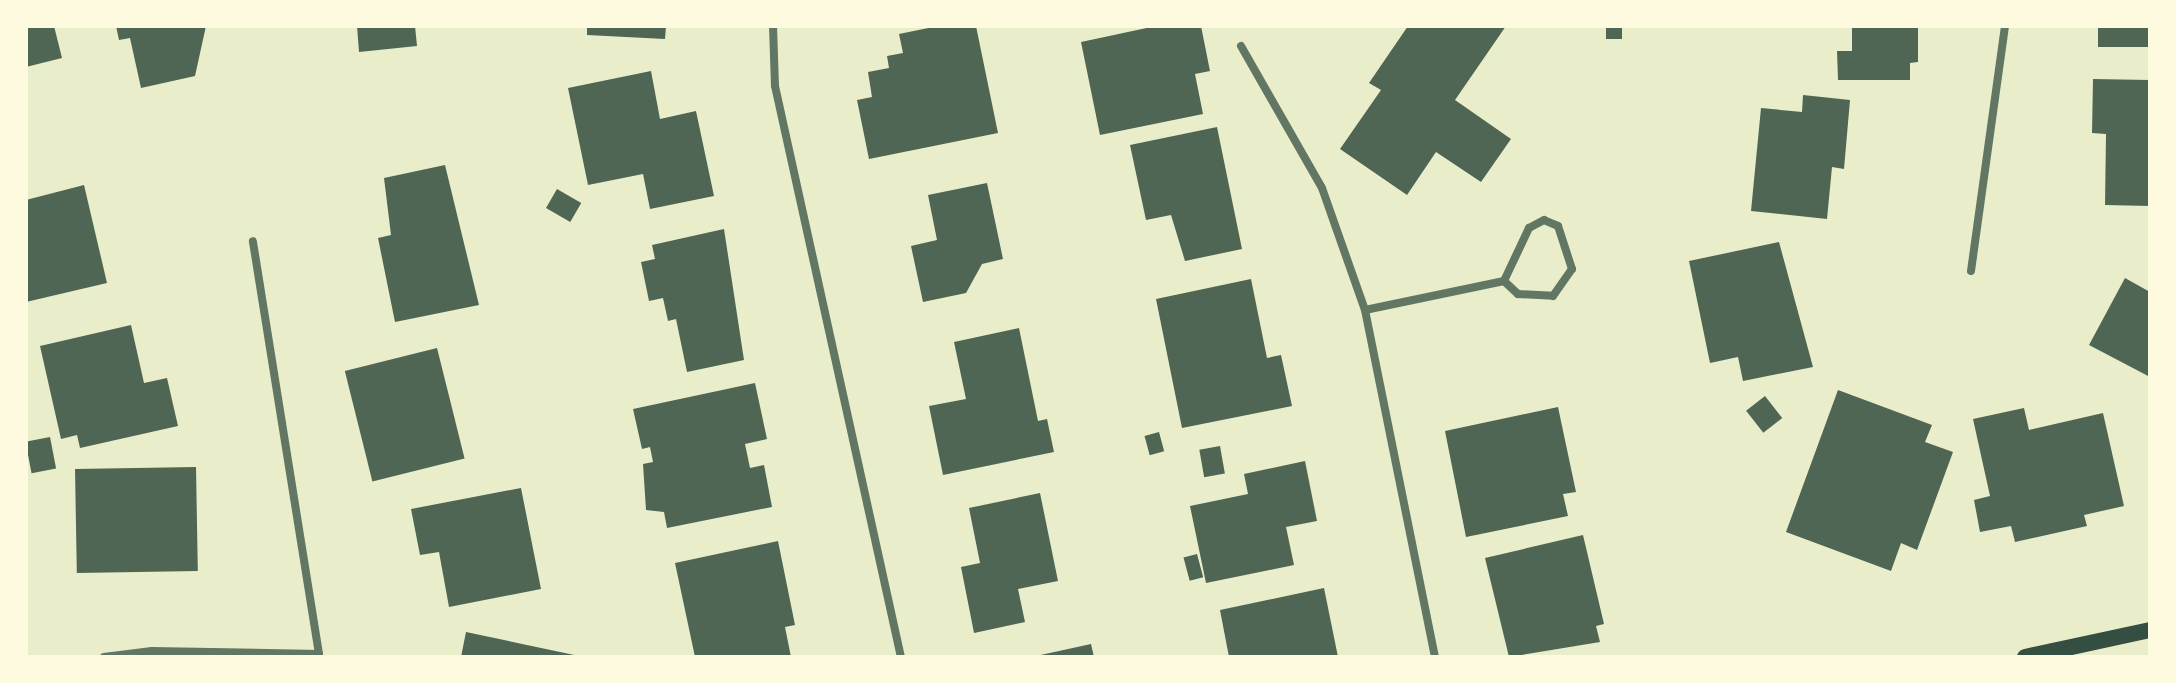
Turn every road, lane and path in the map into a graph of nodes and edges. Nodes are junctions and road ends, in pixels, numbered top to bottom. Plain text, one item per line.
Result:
1 (773, 26) edge
2 (2005, 26) edge
3 (1241, 46) dead end
4 (253, 241) dead end
5 (1971, 271) dead end
6 (1504, 281) junction
7 (1365, 310) junction
8 (2150, 630) edge
9 (104, 657) edge
10 (901, 657) edge
11 (1435, 657) edge
12 (2025, 657) edge

1 - 10 street
2 - 5 street
3 - 7 street
4 - 9 street
6 - 6 street
6 - 7 street
7 - 11 street
8 - 12 main road

